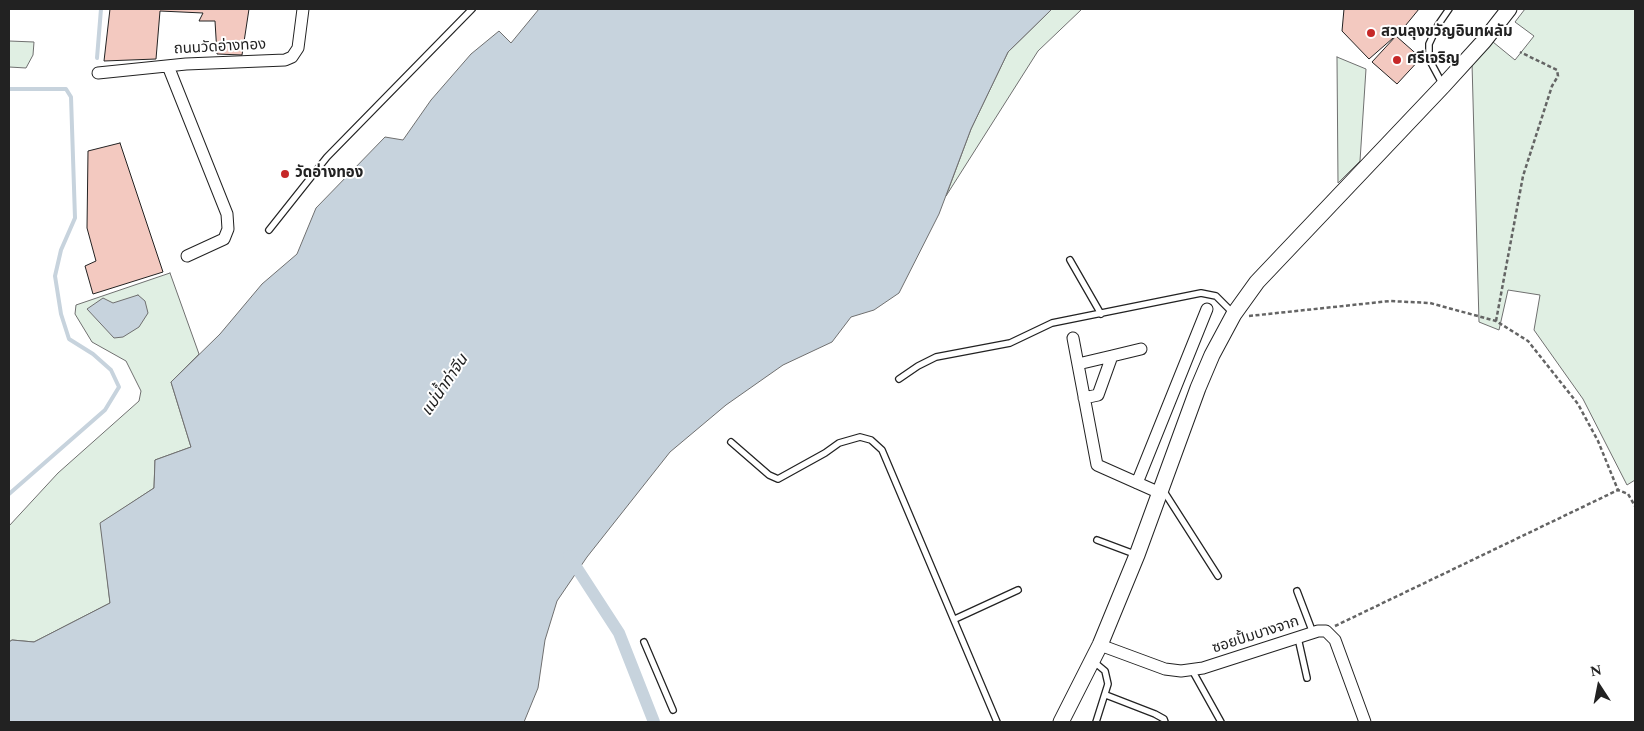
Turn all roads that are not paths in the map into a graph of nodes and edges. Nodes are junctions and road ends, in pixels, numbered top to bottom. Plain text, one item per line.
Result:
1 (303, 9) edge
2 (472, 9) edge
3 (1449, 9) edge
4 (1509, 9) edge
5 (168, 66) junction
6 (98, 73) dead end
7 (1443, 86) junction
8 (269, 230) dead end
9 (187, 256) dead end
10 (1070, 260) dead end
11 (1207, 309) dead end
12 (1236, 311) junction
13 (1101, 314) junction
14 (1073, 338) dead end
15 (1141, 349) dead end
16 (1112, 356) junction
17 (1078, 364) junction
18 (899, 379) dead end
19 (1084, 398) junction
20 (731, 442) dead end
21 (1137, 483) junction
22 (1161, 490) junction
23 (1097, 540) dead end
24 (1137, 555) junction
25 (1218, 576) dead end
26 (1018, 590) dead end
27 (1297, 592) dead end
28 (955, 619) junction
29 (1313, 633) junction
30 (1298, 638) junction
31 (644, 642) dead end
32 (1100, 645) junction
33 (1093, 660) junction
34 (1192, 670) junction
35 (1307, 678) dead end
36 (1106, 695) junction
37 (1138, 708) junction
38 (673, 710) dead end
39 (1135, 714) dead end
40 (998, 722) edge
41 (1061, 722) edge
42 (1096, 722) edge
43 (1165, 722) edge
44 (1221, 722) edge
45 (1365, 722) edge

1 - 5 street, ถนนวัดอ่างทอง
2 - 8 lane
3 - 7 lane
4 - 7 main road
5 - 6 street, ถนนวัดอ่างทอง
5 - 9 street
7 - 12 main road
10 - 13 lane
11 - 21 street
12 - 13 lane
12 - 22 main road
13 - 18 lane
14 - 17 street
15 - 16 street
16 - 17 street
16 - 19 street
17 - 19 street
19 - 21 street
20 - 28 lane
21 - 22 street
22 - 24 main road
22 - 25 lane
23 - 24 lane
24 - 32 main road
26 - 28 lane
27 - 29 lane
28 - 40 lane
29 - 30 street, ซอยปั้มบางจาก
29 - 45 street, ซอยปั้มบางจาก
30 - 34 street, ซอยปั้มบางจาก
30 - 35 lane
31 - 38 lane
32 - 33 main road
32 - 34 street, ซอยปั้มบางจาก
33 - 36 lane
33 - 41 main road
34 - 44 lane
36 - 37 lane
36 - 42 lane
37 - 39 lane
37 - 43 lane

